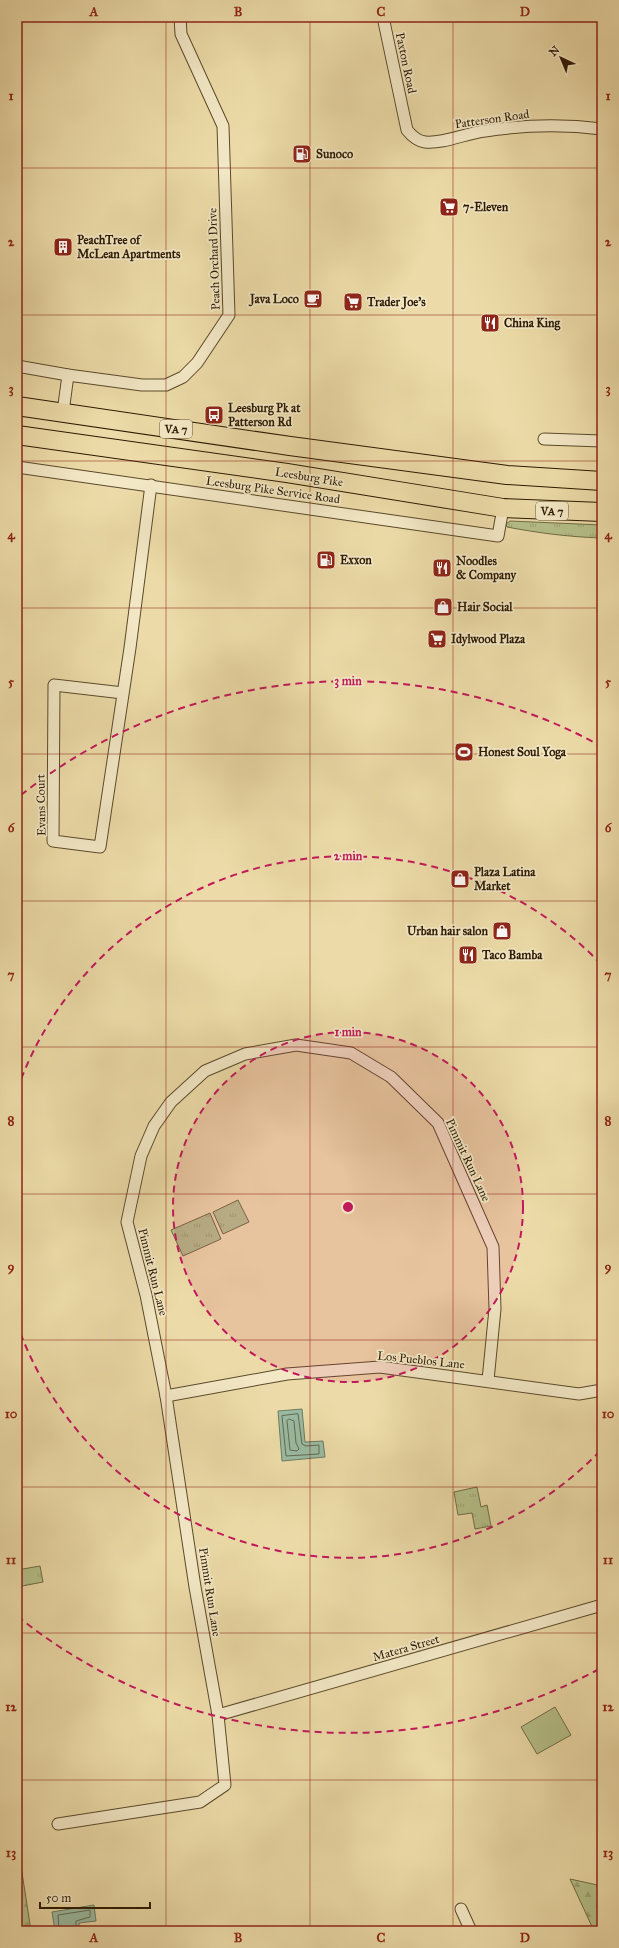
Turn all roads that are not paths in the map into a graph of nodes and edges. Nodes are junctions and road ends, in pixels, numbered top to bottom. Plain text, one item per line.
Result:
1 (180, 17) edge
2 (383, 17) edge
3 (404, 114) joint
4 (602, 129) edge
5 (17, 366) edge
6 (68, 375) junction
7 (17, 406) edge
8 (63, 412) junction
9 (17, 435) edge
10 (544, 439) dead end
11 (602, 441) edge
12 (17, 467) edge
13 (602, 481) edge
14 (151, 485) junction
15 (503, 508) junction
16 (602, 512) edge
17 (123, 693) junction
18 (488, 1380) junction
19 (602, 1390) edge
20 (166, 1396) junction
21 (602, 1605) edge
22 (218, 1715) junction
23 (58, 1824) dead end
24 (461, 1909) dead end
25 (471, 1931) edge

1 - 6 street, Peach Orchard Drive
2 - 3 street, Paxton Road
3 - 4 street, Patterson Road
5 - 6 street, Peach Orchard Drive
6 - 8 street
7 - 8 main road, VA 7
8 - 13 main road, VA 7
9 - 15 main road, Leesburg Pike / VA 7
10 - 11 street
12 - 14 street, Leesburg Pike Service Road
14 - 15 street, Leesburg Pike Service Road
14 - 17 street, Evans Court
15 - 16 main road, Leesburg Pike / VA 7
17 - 17 street, Evans Court
18 - 19 street, Los Pueblos Lane
18 - 20 street, Los Pueblos Lane
18 - 20 street, Pimmit Run Lane
20 - 22 street, Pimmit Run Lane
21 - 22 street, Matera Street
22 - 23 street, Pimmit Run Lane
24 - 25 street

